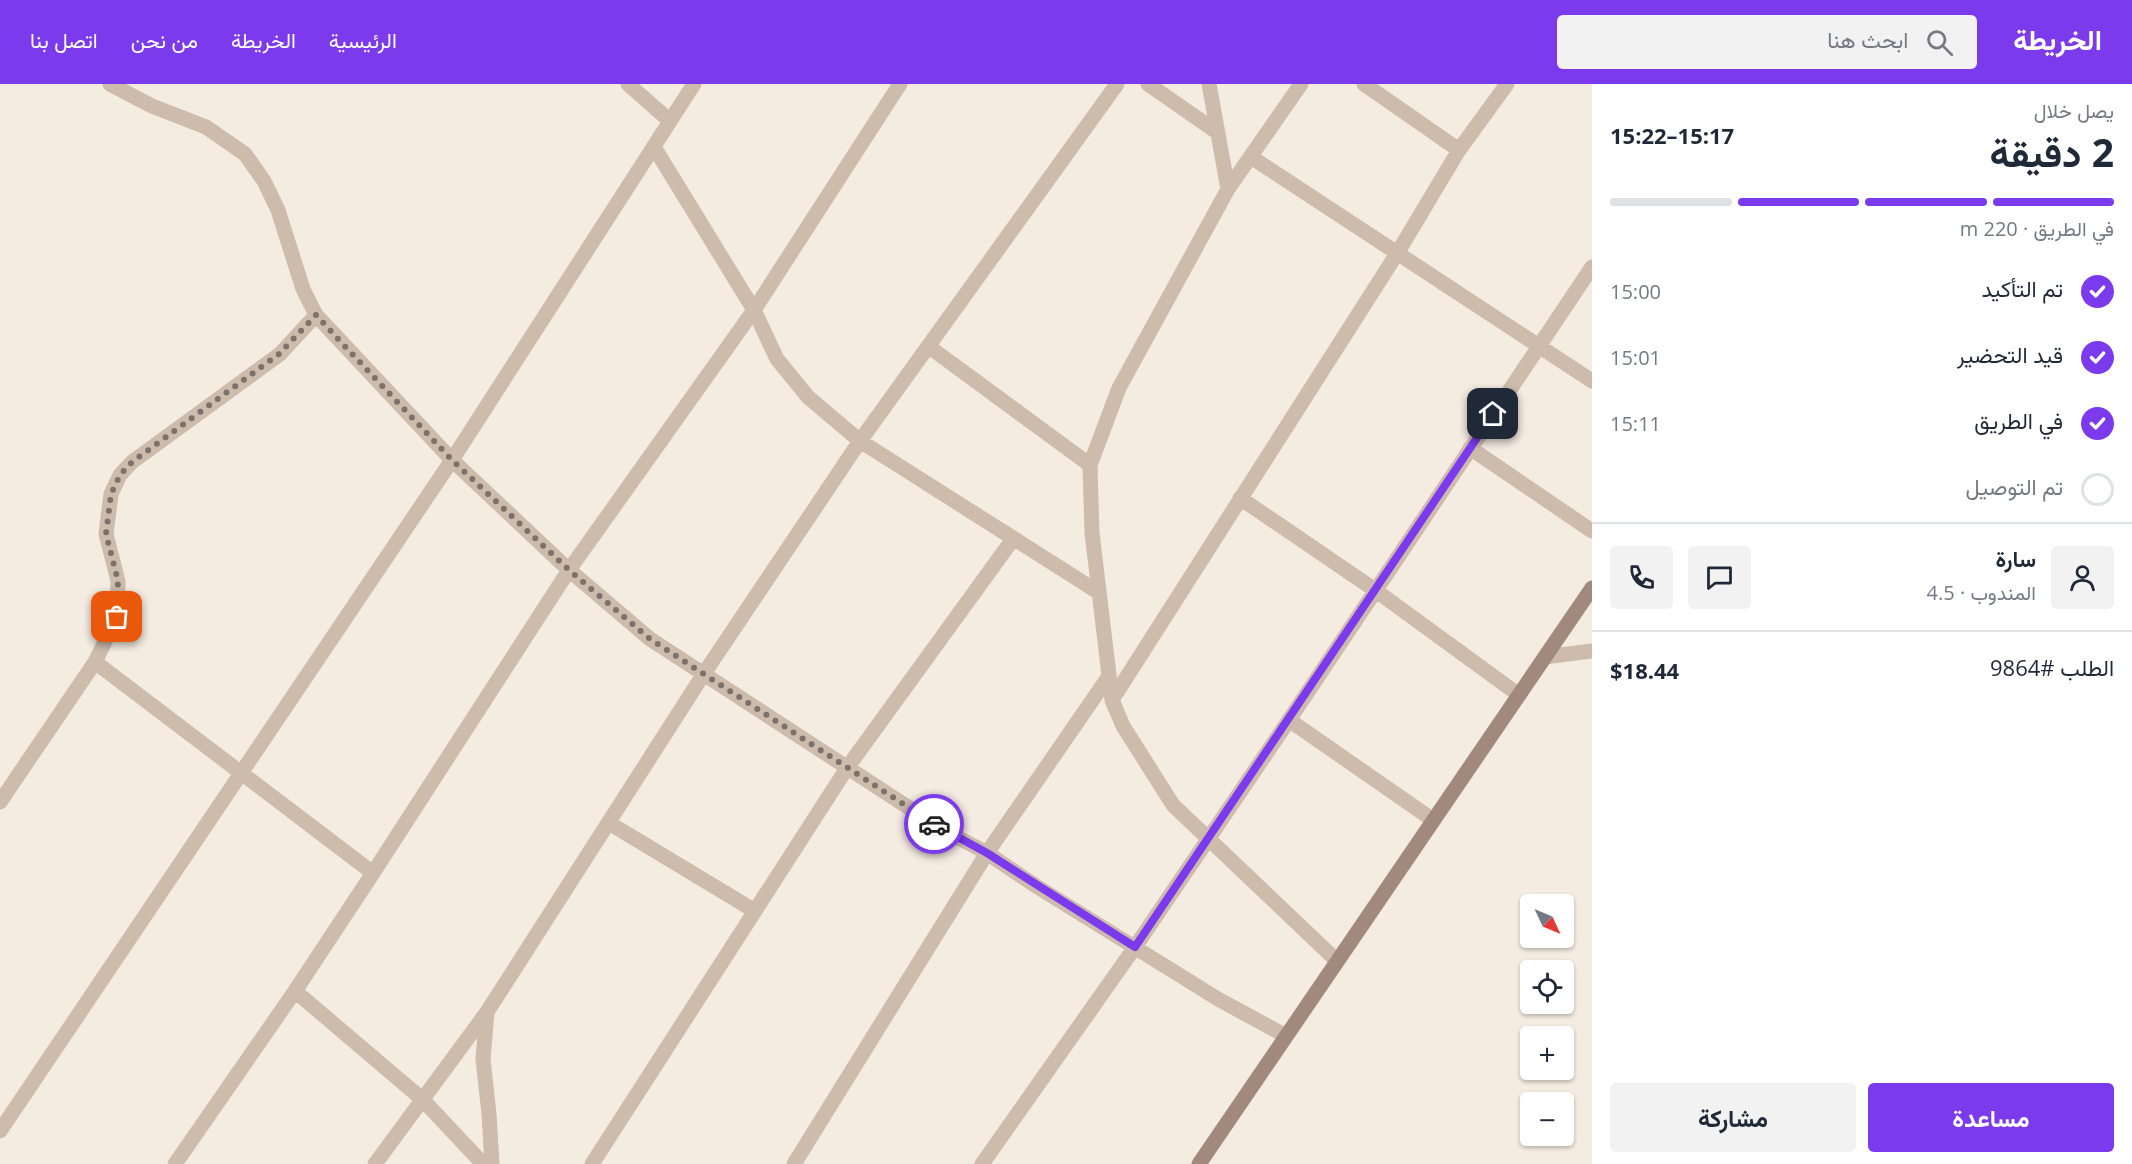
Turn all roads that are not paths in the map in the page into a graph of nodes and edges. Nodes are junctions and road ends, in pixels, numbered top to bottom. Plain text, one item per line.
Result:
1 (110, 84) edge
2 (628, 84) edge
3 (694, 84) edge
4 (900, 84) edge
5 (1117, 84) edge
6 (1148, 84) edge
7 (1209, 84) edge
8 (1301, 84) edge
9 (1364, 84) edge
10 (1507, 84) edge
11 (670, 121) junction
12 (1217, 132) junction
13 (654, 147) junction
14 (1459, 150) junction
15 (1251, 157) junction
16 (1228, 189) junction
17 (1398, 252) junction
18 (1592, 267) edge
19 (754, 310) junction
20 (316, 315) junction
21 (928, 346) junction
22 (1539, 347) junction
23 (1592, 381) edge
24 (860, 441) junction
25 (1470, 448) junction
26 (452, 460) junction
27 (1090, 465) junction
28 (1240, 498) junction
29 (1592, 531) edge
30 (1013, 539) junction
31 (569, 570) junction
32 (1592, 588) edge
33 (1375, 591) junction
34 (1098, 592) junction
35 (1592, 651) edge
36 (1545, 657) junction
37 (95, 662) junction
38 (703, 675) junction
39 (1109, 676) junction
40 (1519, 695) junction
41 (1112, 700) junction
42 (1289, 720) junction
43 (847, 768) junction
44 (240, 774) junction
45 (0, 802) edge
46 (1433, 820) junction
47 (609, 823) junction
48 (1208, 839) junction
49 (987, 853) junction
50 (373, 873) junction
51 (755, 910) junction
52 (1135, 947) junction
53 (1337, 961) junction
54 (295, 991) junction
55 (487, 1012) junction
56 (1286, 1036) junction
57 (422, 1099) junction
58 (0, 1131) edge
59 (175, 1164) edge
60 (375, 1164) edge
61 (483, 1164) edge
62 (492, 1164) edge
63 (592, 1164) edge
64 (794, 1164) edge
65 (982, 1164) edge
66 (1199, 1164) edge

1 - 20 street
2 - 11 street
3 - 11 street
4 - 19 street
5 - 21 street
6 - 12 street
7 - 12 street
8 - 15 street
9 - 14 street
10 - 14 street
11 - 13 street
12 - 16 street
13 - 19 street
13 - 26 street
14 - 17 street
15 - 16 street
15 - 17 street
16 - 27 street
17 - 22 street
17 - 28 street
18 - 22 street
19 - 24 street
19 - 31 street
20 - 26 street
20 - 37 street
21 - 24 street
21 - 27 street
22 - 23 street
22 - 25 street
24 - 30 street
24 - 38 street
25 - 29 street
25 - 33 street
26 - 31 street
26 - 44 street
27 - 34 street
28 - 33 street
28 - 41 street
30 - 34 street
30 - 43 street
31 - 38 street
31 - 50 street
32 - 36 street
33 - 40 street
33 - 42 street
34 - 39 street
35 - 36 street
36 - 40 street
37 - 44 street
37 - 45 street
38 - 43 street
38 - 47 street
39 - 41 street
39 - 49 street
40 - 46 street
41 - 48 street
42 - 46 street
42 - 48 street
43 - 49 street
43 - 51 street
44 - 50 street
44 - 58 street
46 - 53 street
47 - 51 street
47 - 55 street
48 - 52 street
48 - 53 street
49 - 52 street
49 - 64 street
50 - 54 street
51 - 63 street
52 - 56 street
52 - 65 street
53 - 56 street
54 - 57 street
54 - 59 street
55 - 57 street
55 - 62 street
56 - 66 street
57 - 60 street
57 - 61 street

